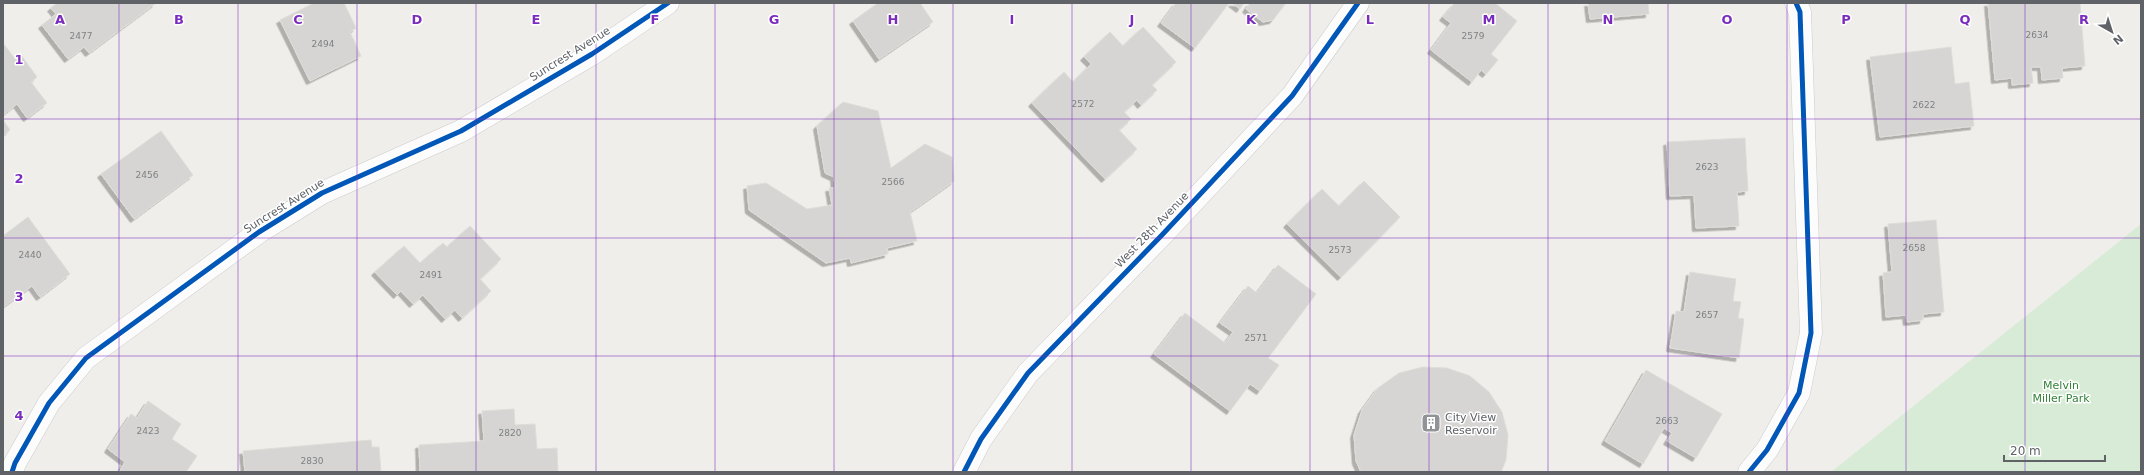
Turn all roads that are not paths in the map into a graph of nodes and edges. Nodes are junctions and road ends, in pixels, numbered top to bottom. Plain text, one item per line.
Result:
1 (668, 3) edge
2 (1358, 3) edge
3 (1796, 3) edge
4 (12, 472) edge
5 (964, 472) edge
6 (1749, 472) edge

1 - 4 street, Suncrest Avenue
2 - 5 street, West 28th Avenue
3 - 6 street

